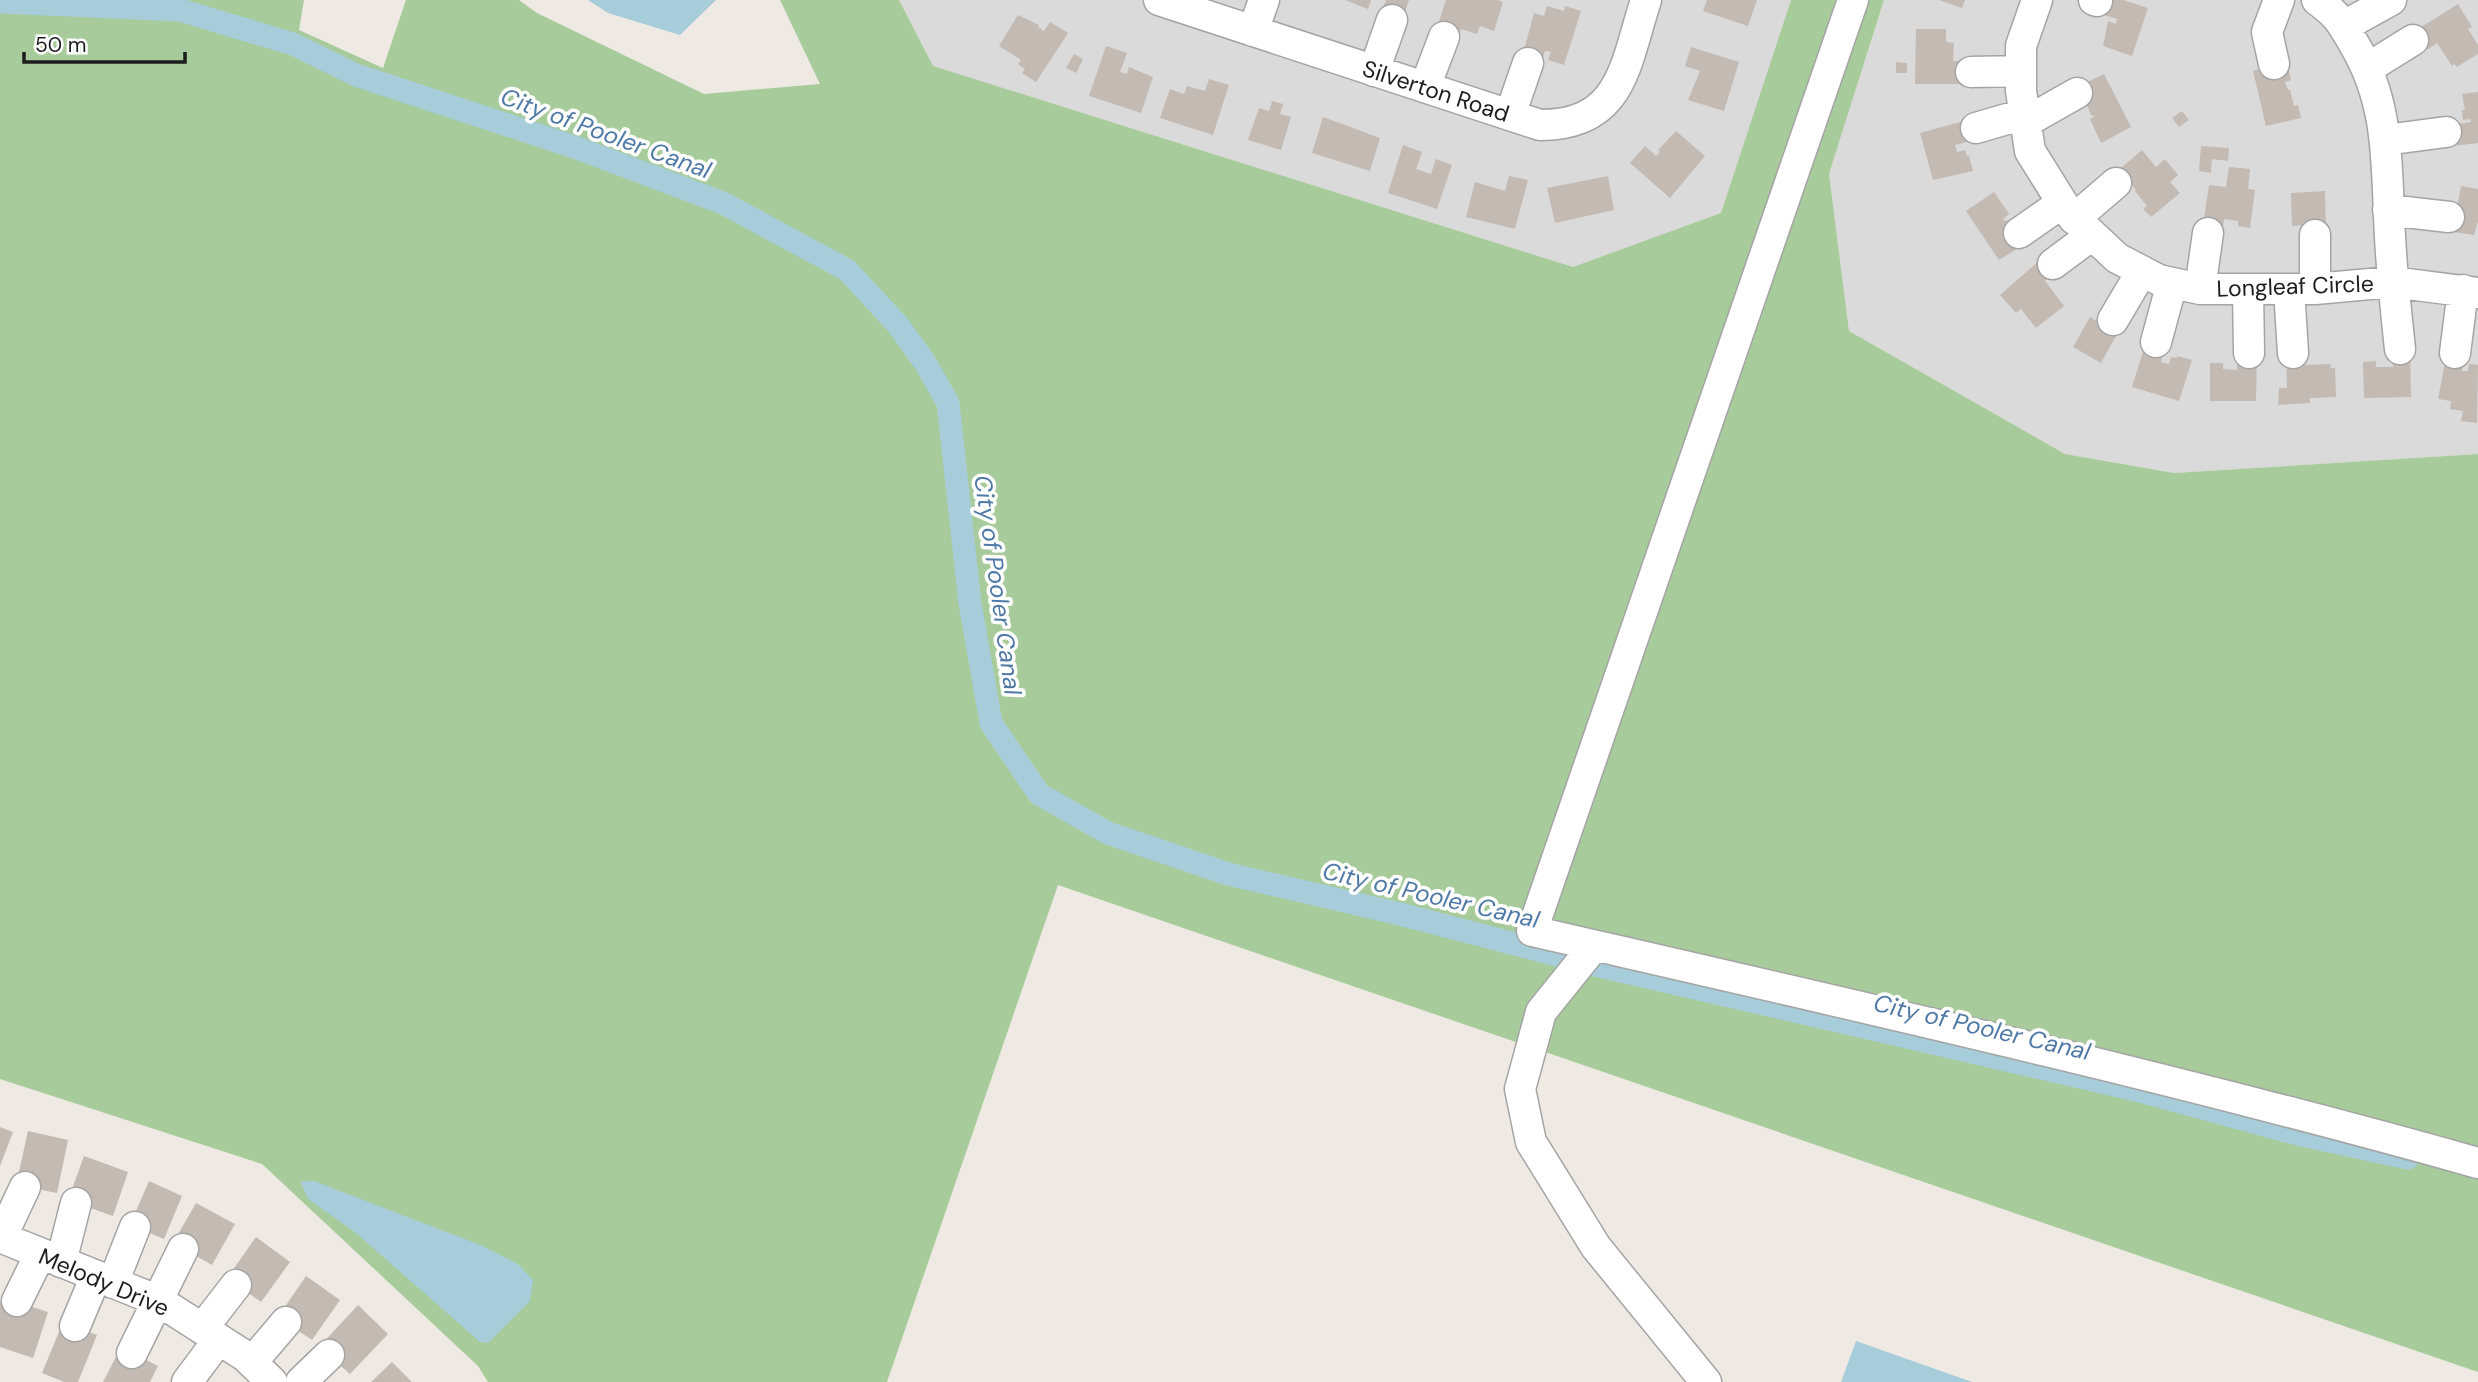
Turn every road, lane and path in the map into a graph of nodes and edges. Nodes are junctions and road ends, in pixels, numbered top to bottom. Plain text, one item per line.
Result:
1 (1159, 0) edge
2 (1264, 0) edge
3 (1646, 0) edge
4 (1853, 0) edge
5 (2037, 0) edge
6 (2279, 0) edge
7 (2317, 0) edge
8 (2391, 0) edge
9 (1201, 6) edge
10 (1392, 20) dead end
11 (2344, 26) junction
12 (1253, 31) junction
13 (1444, 37) dead end
14 (2413, 40) dead end
15 (1528, 63) dead end
16 (2274, 64) dead end
17 (2368, 68) junction
18 (1374, 71) junction
19 (2021, 71) junction
20 (1971, 72) dead end
21 (1425, 87) junction
22 (2077, 93) dead end
23 (1510, 115) junction
24 (2025, 118) junction
25 (1976, 128) dead end
26 (2446, 132) dead end
27 (2385, 140) junction
28 (2116, 183) dead end
29 (2388, 210) junction
30 (2449, 217) dead end
31 (2076, 219) junction
32 (2019, 233) dead end
33 (2208, 233) dead end
34 (2315, 235) dead end
35 (2053, 264) dead end
36 (2142, 271) junction
37 (2392, 282) junction
38 (2186, 286) junction
39 (2302, 289) junction
40 (2248, 290) junction
41 (2470, 291) edge
42 (2112, 320) dead end
43 (2156, 342) dead end
44 (2400, 349) dead end
45 (2249, 353) dead end
46 (2293, 353) dead end
47 (2455, 353) dead end
48 (1594, 946) junction
49 (2478, 1163) edge
50 (25, 1186) dead end
51 (76, 1203) dead end
52 (135, 1227) dead end
53 (1, 1238) edge
54 (183, 1249) dead end
55 (51, 1258) junction
56 (105, 1280) junction
57 (236, 1285) dead end
58 (17, 1301) dead end
59 (159, 1301) junction
60 (286, 1322) dead end
61 (75, 1326) dead end
62 (210, 1334) junction
63 (132, 1353) dead end
64 (329, 1355) dead end
65 (262, 1372) edge
66 (187, 1382) edge
67 (301, 1382) edge
68 (1706, 1382) edge

1 - 9 street, Silverton Road
2 - 12 street
3 - 23 street, Silverton Road
4 - 48 street
5 - 19 street, Longleaf Circle
6 - 16 street
7 - 11 street
8 - 11 street
9 - 12 street, Silverton Road
10 - 18 street
11 - 17 street
12 - 18 street, Silverton Road
13 - 21 street
14 - 17 street
15 - 23 street
17 - 27 street
18 - 21 street, Silverton Road
19 - 20 street
19 - 24 street, Longleaf Circle
21 - 23 street, Silverton Road
22 - 24 street
24 - 25 street
24 - 31 street, Longleaf Circle
26 - 27 street
27 - 29 street
28 - 31 street
29 - 30 street
29 - 37 street
31 - 32 street
31 - 35 street
31 - 36 street, Longleaf Circle
33 - 38 street
34 - 39 street
36 - 38 street, Longleaf Circle
36 - 42 street
37 - 39 street, Longleaf Circle
37 - 41 street, Longleaf Circle
37 - 44 street
38 - 40 street, Longleaf Circle
38 - 43 street
39 - 40 street, Longleaf Circle
39 - 46 street
40 - 45 street
41 - 47 street
48 - 49 street
48 - 68 street
50 - 53 street
51 - 55 street
52 - 56 street
53 - 55 street, Melody Drive
54 - 59 street
55 - 56 street, Melody Drive
55 - 58 street
56 - 59 street, Melody Drive
56 - 61 street
57 - 62 street
59 - 62 street, Melody Drive
59 - 63 street
60 - 65 street
62 - 65 street, Melody Drive
62 - 66 street
64 - 67 street

